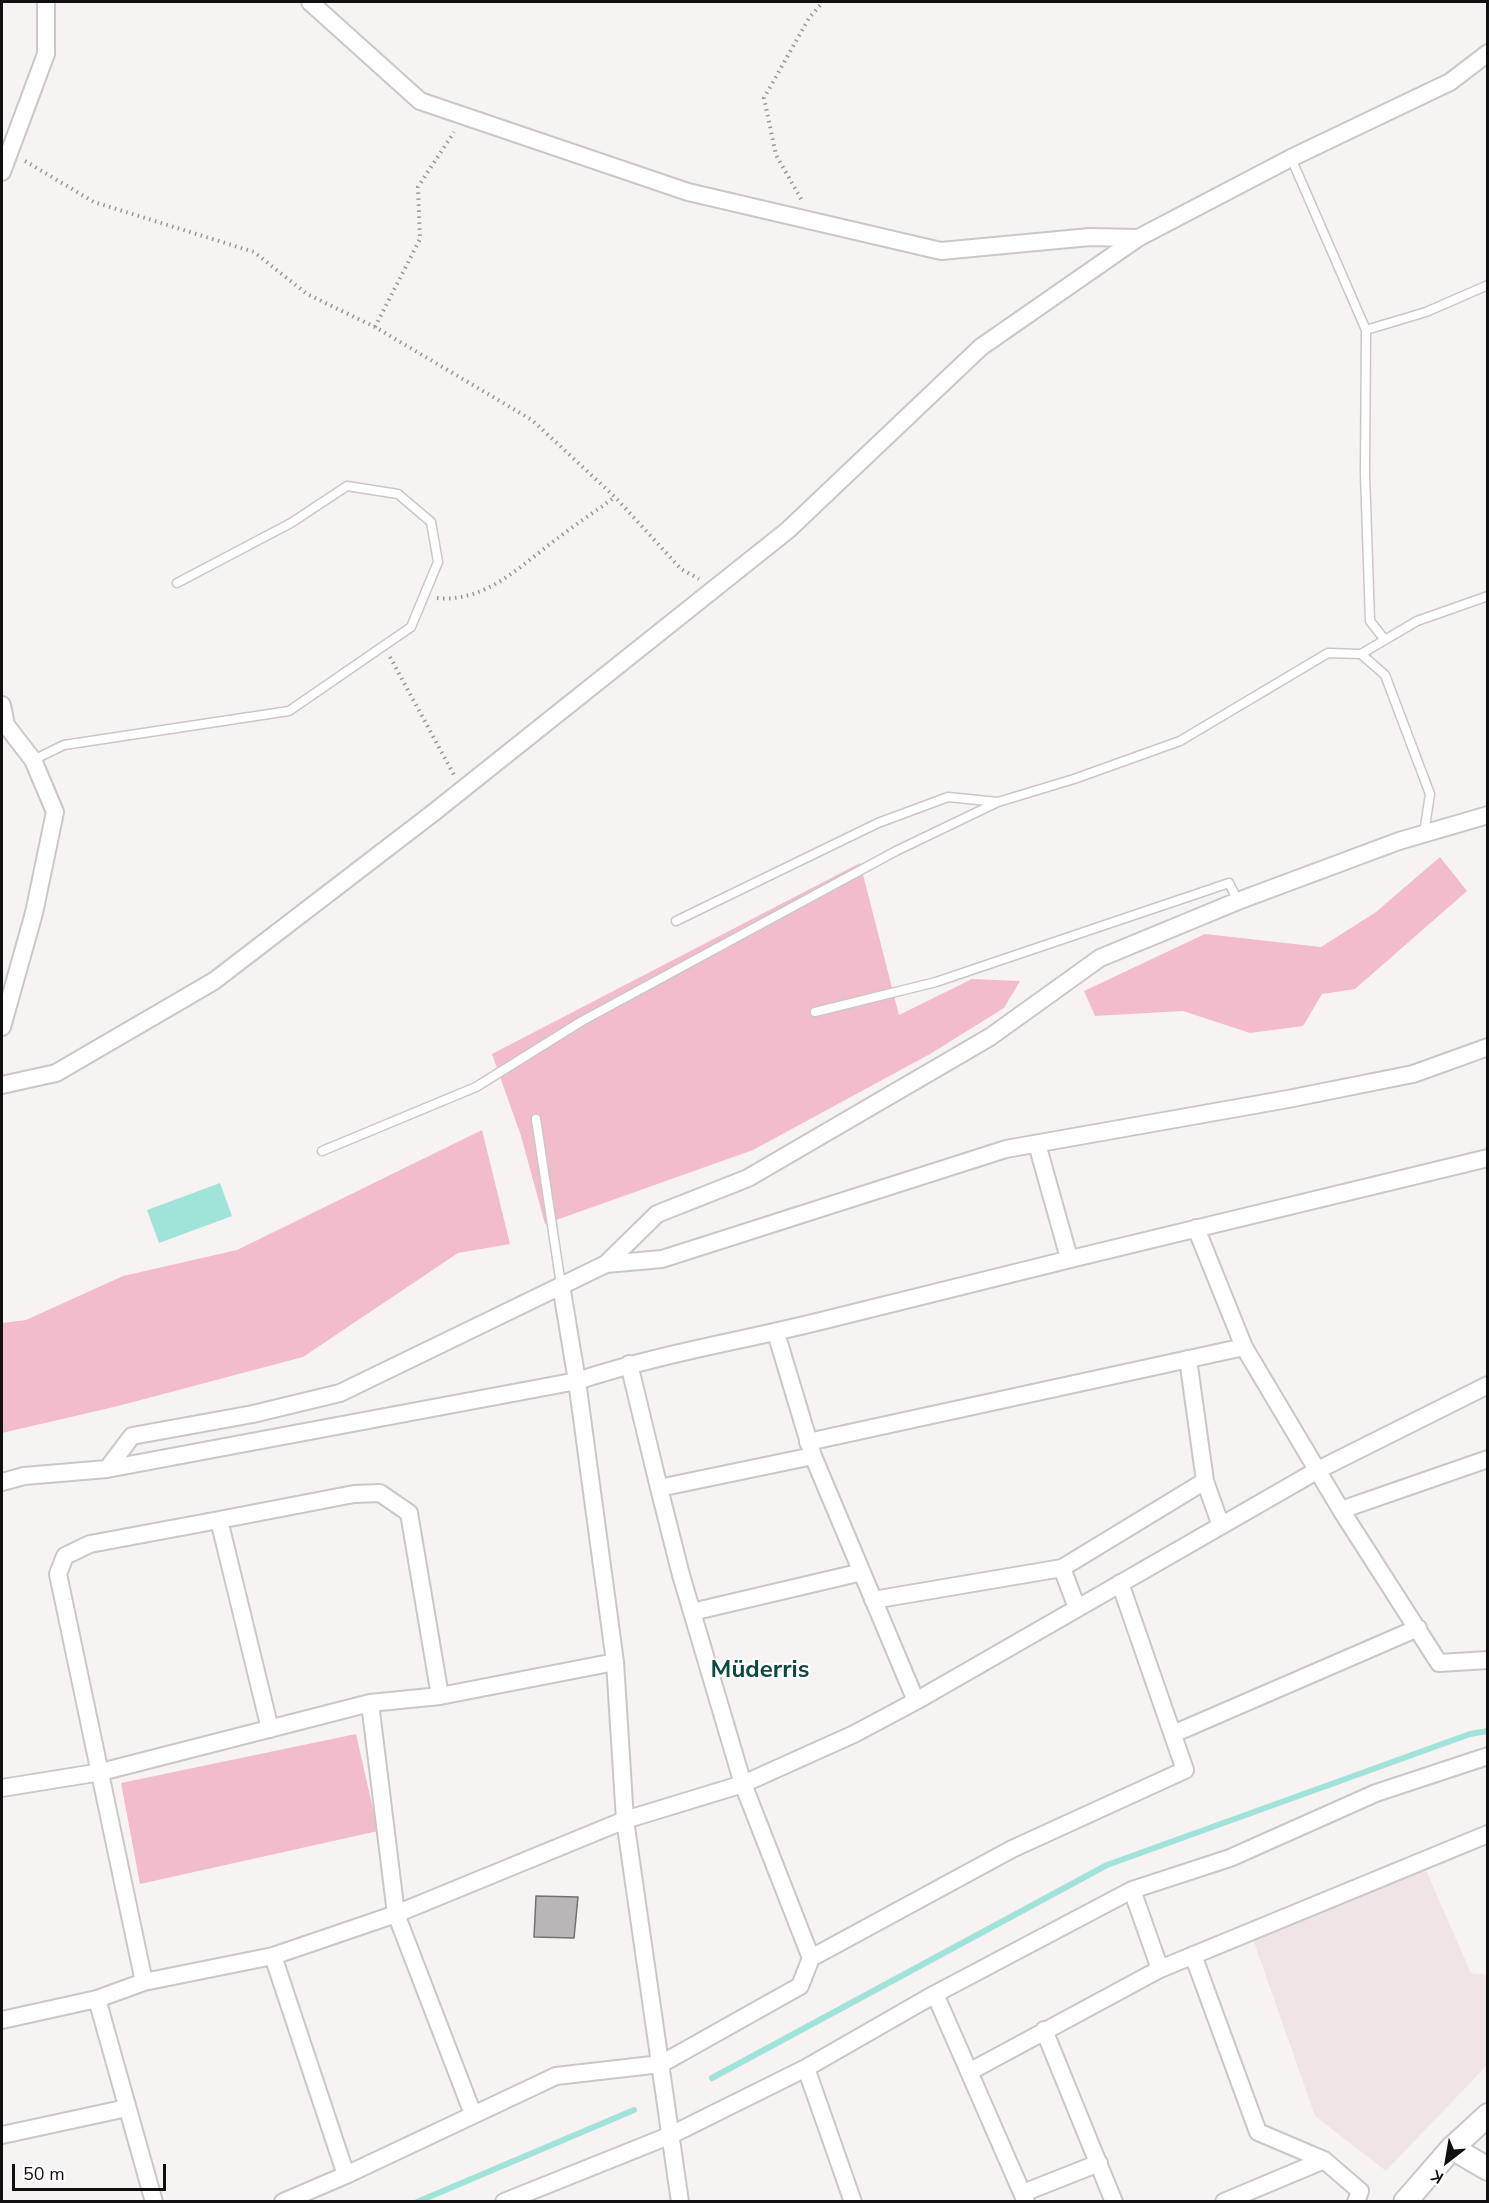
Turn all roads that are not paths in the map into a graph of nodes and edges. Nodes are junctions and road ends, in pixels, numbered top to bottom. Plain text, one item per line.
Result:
1 (46, 2) edge
2 (310, 2) edge
3 (1488, 53) edge
4 (1291, 158) junction
5 (2, 172) edge
6 (1138, 238) junction
7 (1488, 285) edge
8 (1366, 330) junction
9 (177, 583) dead end
10 (1488, 596) edge
11 (1385, 640) junction
12 (1361, 654) junction
13 (2, 705) edge
14 (4, 725) edge
15 (33, 760) junction
16 (998, 802) junction
17 (1488, 816) edge
18 (1424, 834) junction
19 (1238, 901) junction
20 (676, 921) dead end
21 (815, 1012) dead end
22 (2, 1027) edge
23 (1488, 1047) edge
24 (2, 1085) edge
25 (536, 1119) dead end
26 (1037, 1144) junction
27 (322, 1151) dead end
28 (1488, 1158) edge
29 (1196, 1228) junction
30 (1069, 1258) junction
31 (606, 1264) junction
32 (561, 1285) junction
33 (776, 1333) junction
34 (1244, 1347) junction
35 (1188, 1359) junction
36 (629, 1364) junction
37 (577, 1381) junction
38 (1488, 1385) edge
39 (811, 1449) junction
40 (1488, 1459) edge
41 (107, 1469) junction
42 (1318, 1470) junction
43 (1205, 1481) junction
44 (2, 1482) edge
45 (659, 1488) junction
46 (1341, 1510) junction
47 (219, 1520) junction
48 (1221, 1526) junction
49 (1062, 1568) junction
50 (861, 1572) junction
51 (1120, 1583) junction
52 (873, 1600) junction
53 (1077, 1608) junction
54 (692, 1612) junction
55 (1418, 1628) junction
56 (1488, 1660) edge
57 (615, 1662) junction
58 (440, 1696) junction
59 (916, 1701) junction
60 (370, 1703) junction
61 (270, 1729) junction
62 (1173, 1734) junction
63 (1488, 1756) edge
64 (101, 1772) junction
65 (743, 1784) junction
66 (2, 1788) edge
67 (625, 1820) junction
68 (1488, 1834) edge
69 (1132, 1890) junction
70 (396, 1914) junction
71 (1193, 1955) junction
72 (273, 1956) junction
73 (811, 1958) junction
74 (1160, 1969) junction
75 (144, 1982) junction
76 (935, 1994) junction
77 (97, 1999) junction
78 (2, 2020) edge
79 (1044, 2030) junction
80 (661, 2064) junction
81 (806, 2068) junction
82 (969, 2072) junction
83 (128, 2108) junction
84 (473, 2114) junction
85 (1488, 2115) edge
86 (2, 2135) edge
87 (671, 2135) junction
88 (1452, 2148) junction
89 (1324, 2160) junction
90 (1098, 2163) junction
91 (1488, 2169) edge
92 (346, 2175) junction
93 (1024, 2197) edge
94 (154, 2202) edge
95 (283, 2202) edge
96 (504, 2202) edge
97 (680, 2202) edge
98 (854, 2202) edge
99 (1114, 2202) edge
100 (1224, 2202) edge
101 (1356, 2202) edge
102 (1405, 2202) edge

1 - 5 street
2 - 6 street
3 - 4 street
4 - 6 street
4 - 8 lane
6 - 24 street
7 - 8 lane
8 - 11 lane
9 - 15 lane
10 - 11 lane
11 - 12 lane
12 - 16 lane
12 - 18 lane
13 - 14 street
14 - 15 street
15 - 22 street
16 - 20 lane
16 - 27 lane
17 - 18 street
18 - 19 street
19 - 21 lane
19 - 31 street
23 - 26 street
25 - 32 lane
26 - 30 street
26 - 31 street
28 - 29 street
29 - 30 street
29 - 34 street
30 - 33 street
31 - 32 street
32 - 37 street
32 - 41 street
33 - 36 street
33 - 39 street
34 - 35 street
34 - 42 street
35 - 39 street
35 - 43 street
36 - 37 street
36 - 45 street
37 - 41 street
37 - 57 street
38 - 42 street
39 - 45 street
39 - 50 street
40 - 46 street
41 - 44 street
42 - 46 street
42 - 48 street
43 - 48 street
43 - 49 street
45 - 54 street
46 - 55 street
47 - 58 street
47 - 61 street
47 - 64 street
48 - 51 street
49 - 52 street
49 - 53 street
50 - 52 street
50 - 54 street
51 - 53 street
51 - 62 street
52 - 59 street
53 - 59 street
54 - 65 street
55 - 56 street
55 - 62 street
57 - 58 street
57 - 67 street
58 - 60 street
59 - 65 street
60 - 61 street
60 - 70 street
61 - 64 street
62 - 73 street
63 - 69 street
64 - 66 street
64 - 75 street
65 - 67 street
65 - 73 street
67 - 70 street
67 - 80 street
68 - 71 street
69 - 74 street
69 - 76 street
70 - 72 street
70 - 84 street
71 - 74 street
71 - 89 street
72 - 75 street
72 - 92 street
73 - 80 street
74 - 79 street
75 - 77 street
76 - 81 street
76 - 82 street
77 - 78 street
77 - 83 street
79 - 82 street
79 - 90 street
80 - 84 street
80 - 87 street
81 - 87 street
81 - 98 street
82 - 93 street
83 - 86 street
83 - 94 street
84 - 92 street
85 - 88 main road
87 - 96 street
87 - 97 street
88 - 91 main road
88 - 102 main road
89 - 100 street
89 - 101 street
90 - 93 street
90 - 99 street
92 - 95 street

